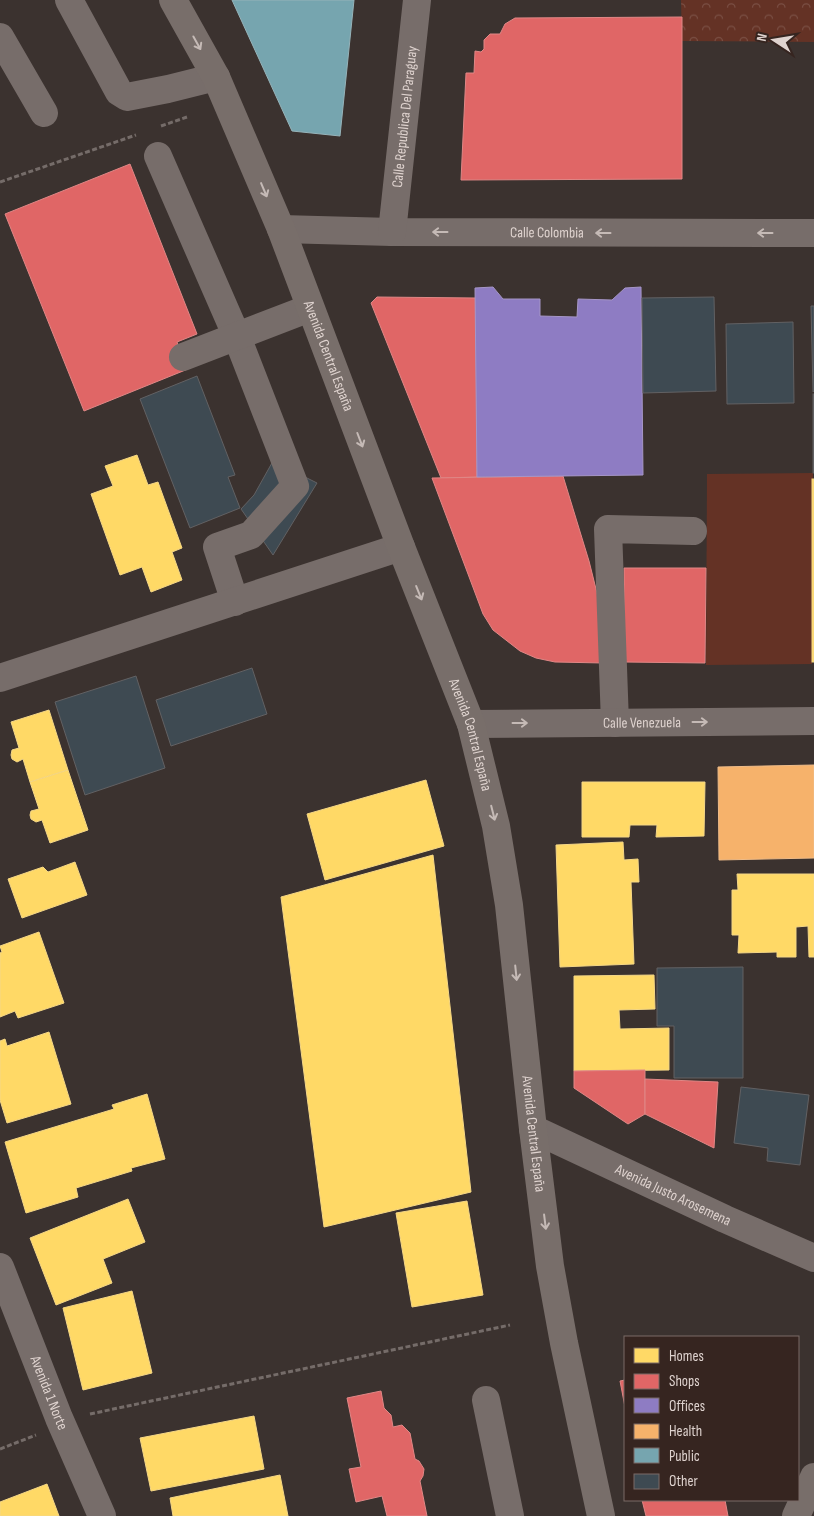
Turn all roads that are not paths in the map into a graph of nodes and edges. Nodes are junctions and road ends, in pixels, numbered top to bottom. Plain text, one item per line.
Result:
1 (69, 0) edge
2 (173, 0) edge
3 (417, 0) edge
4 (0, 37) edge
5 (216, 77) junction
6 (44, 113) dead end
7 (158, 156) dead end
8 (280, 230) junction
9 (392, 232) junction
10 (814, 233) edge
11 (310, 308) junction
12 (237, 337) junction
13 (183, 357) dead end
14 (693, 531) dead end
15 (401, 547) junction
16 (235, 602) junction
17 (0, 678) edge
18 (814, 721) edge
19 (615, 723) junction
20 (471, 724) junction
21 (533, 1129) junction
22 (814, 1258) edge
23 (0, 1267) edge
24 (486, 1400) dead end
25 (814, 1477) edge
26 (102, 1516) edge
27 (510, 1516) edge
28 (601, 1516) edge
29 (796, 1516) edge

1 - 5 street
2 -> 5 main road, Avenida Central España
3 - 9 street, Calle Republica Del Paraguay
4 - 6 street
5 -> 8 main road, Avenida Central España
7 - 12 street
8 - 9 street, Calle Colombia
8 - 11 main road, Avenida Central España
10 -> 9 street, Calle Colombia
11 - 12 street
11 -> 15 main road, Avenida Central España
12 - 13 street
12 - 16 street
14 - 19 street
15 - 16 street
15 -> 20 main road, Avenida Central España
16 - 17 street
19 -> 18 street, Calle Venezuela
20 -> 19 street, Calle Venezuela
20 -> 21 main road, Avenida Central España
21 - 22 street, Avenida Justo Arosemena
21 -> 28 main road, Avenida Central España
23 - 26 street, Avenida 1 Norte
24 - 27 street
25 - 29 main road

